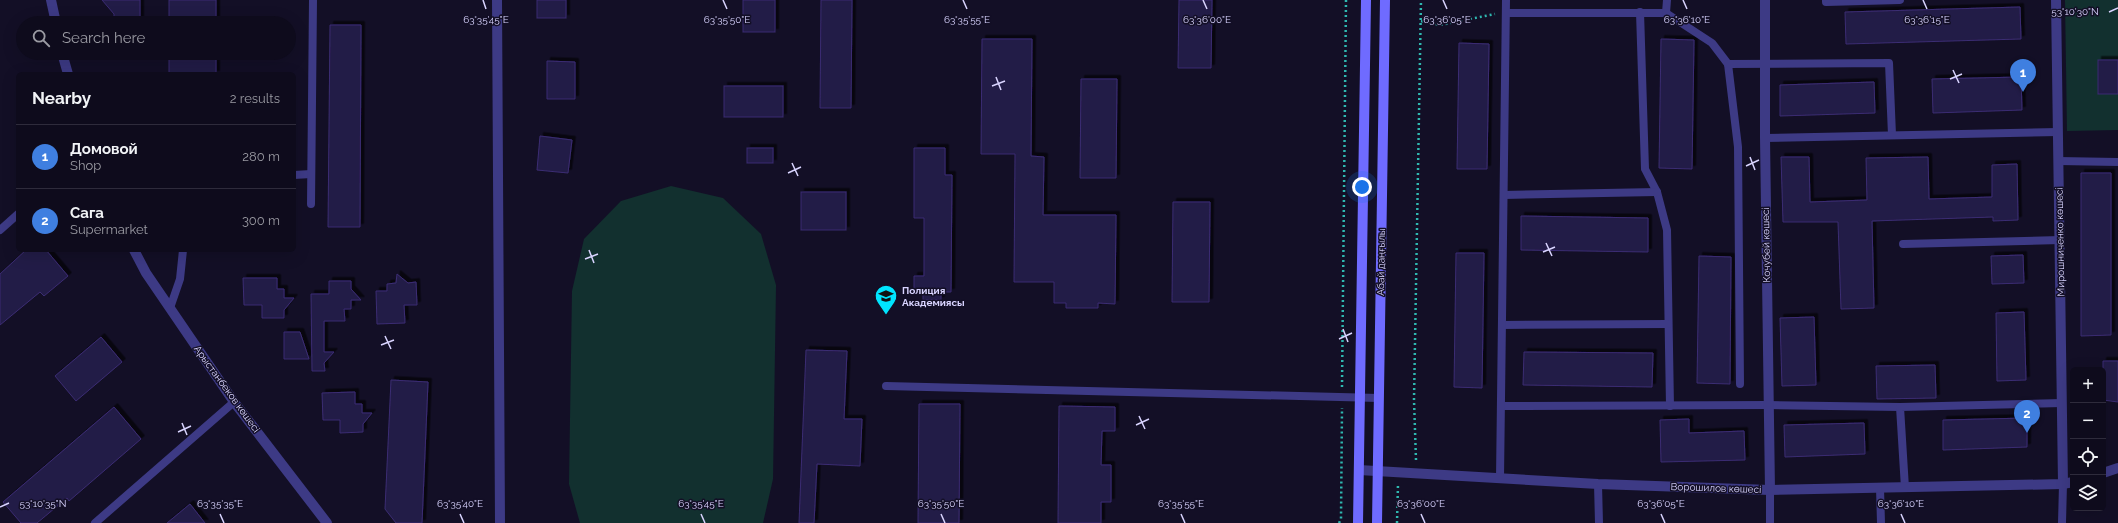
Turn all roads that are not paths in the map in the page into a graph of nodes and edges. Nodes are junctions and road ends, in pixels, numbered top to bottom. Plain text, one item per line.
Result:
1 (51, 0) edge
2 (312, 0) edge
3 (497, 0) edge
4 (1366, 0) edge
5 (1385, 0) edge
6 (1506, 0) edge
7 (1667, 0) edge
8 (1765, 0) edge
9 (1826, 0) edge
10 (1900, 0) edge
11 (2056, 0) edge
12 (1640, 12) junction
13 (1506, 13) junction
14 (1666, 13) junction
15 (54, 16) edge
16 (64, 60) edge
17 (1765, 63) junction
18 (1728, 64) junction
19 (67, 72) edge
20 (2058, 132) junction
21 (1892, 135) junction
22 (1765, 138) junction
23 (2058, 161) junction
24 (2118, 162) edge
25 (311, 174) junction
26 (296, 175) edge
27 (1657, 192) junction
28 (1504, 194) junction
29 (310, 204) dead end
30 (16, 216) edge
31 (0, 230) edge
32 (2060, 240) junction
33 (1903, 244) dead end
34 (135, 252) edge
35 (183, 252) edge
36 (170, 308) junction
37 (1668, 324) junction
38 (1502, 325) junction
39 (1740, 384) dead end
40 (886, 386) dead end
41 (1360, 398) junction
42 (1379, 398) junction
43 (234, 402) junction
44 (2062, 403) junction
45 (1769, 405) junction
46 (1501, 406) junction
47 (1670, 406) junction
48 (1900, 407) junction
49 (2118, 468) edge
50 (1359, 470) junction
51 (1378, 470) junction
52 (2106, 472) edge
53 (1500, 478) junction
54 (2068, 483) edge
55 (1598, 484) junction
56 (1880, 488) junction
57 (1905, 488) junction
58 (1770, 490) junction
59 (95, 523) edge
60 (327, 523) edge
61 (500, 523) edge
62 (1358, 523) edge
63 (1377, 523) edge
64 (1599, 523) edge
65 (1770, 523) edge
66 (1881, 523) edge
67 (2062, 523) edge

1 - 15 street
2 - 25 lane
3 - 61 street
4 - 41 main road, Абай даңғылы
5 - 42 main road, Абай даңғылы
6 - 13 lane
7 - 14 lane
8 - 17 street, Кочубей көшесі
9 - 10 lane
11 - 20 street, Мирошниченко көшесі
12 - 13 lane
12 - 14 lane
12 - 27 lane
13 - 28 lane
14 - 18 lane
16 - 19 street
17 - 18 lane
17 - 21 lane
17 - 22 street, Кочубей көшесі
18 - 39 lane
20 - 21 lane
20 - 23 street, Мирошниченко көшесі
21 - 22 lane
22 - 45 street, Кочубей көшесі
23 - 24 lane
23 - 32 street, Мирошниченко көшесі
25 - 26 lane
25 - 29 lane
27 - 28 lane
27 - 37 lane
28 - 38 lane
30 - 31 lane
32 - 33 lane
32 - 44 street, Мирошниченко көшесі
34 - 36 street, Арыстанбеков көшесі
35 - 36 lane
36 - 43 street, Арыстанбеков көшесі
37 - 38 lane
37 - 47 lane
38 - 46 lane
40 - 41 lane
41 - 42 lane
41 - 50 main road, Абай даңғылы
42 - 51 main road, Абай даңғылы
43 - 59 lane
43 - 60 street, Арыстанбеков көшесі
44 - 48 lane
44 - 54 street, Мирошниченко көшесі
45 - 47 lane
45 - 48 lane
45 - 58 street, Кочубей көшесі
46 - 47 lane
46 - 53 lane
48 - 57 lane
49 - 52 street
50 - 51 street, Ворошилов көшесі
50 - 62 main road, Абай даңғылы
51 - 53 street, Ворошилов көшесі
51 - 63 main road, Абай даңғылы
53 - 55 street, Ворошилов көшесі
54 - 57 street, Ворошилов көшесі
54 - 67 lane
55 - 58 street, Ворошилов көшесі
55 - 64 lane
56 - 57 street, Ворошилов көшесі
56 - 58 street, Ворошилов көшесі
56 - 66 lane
58 - 65 lane

